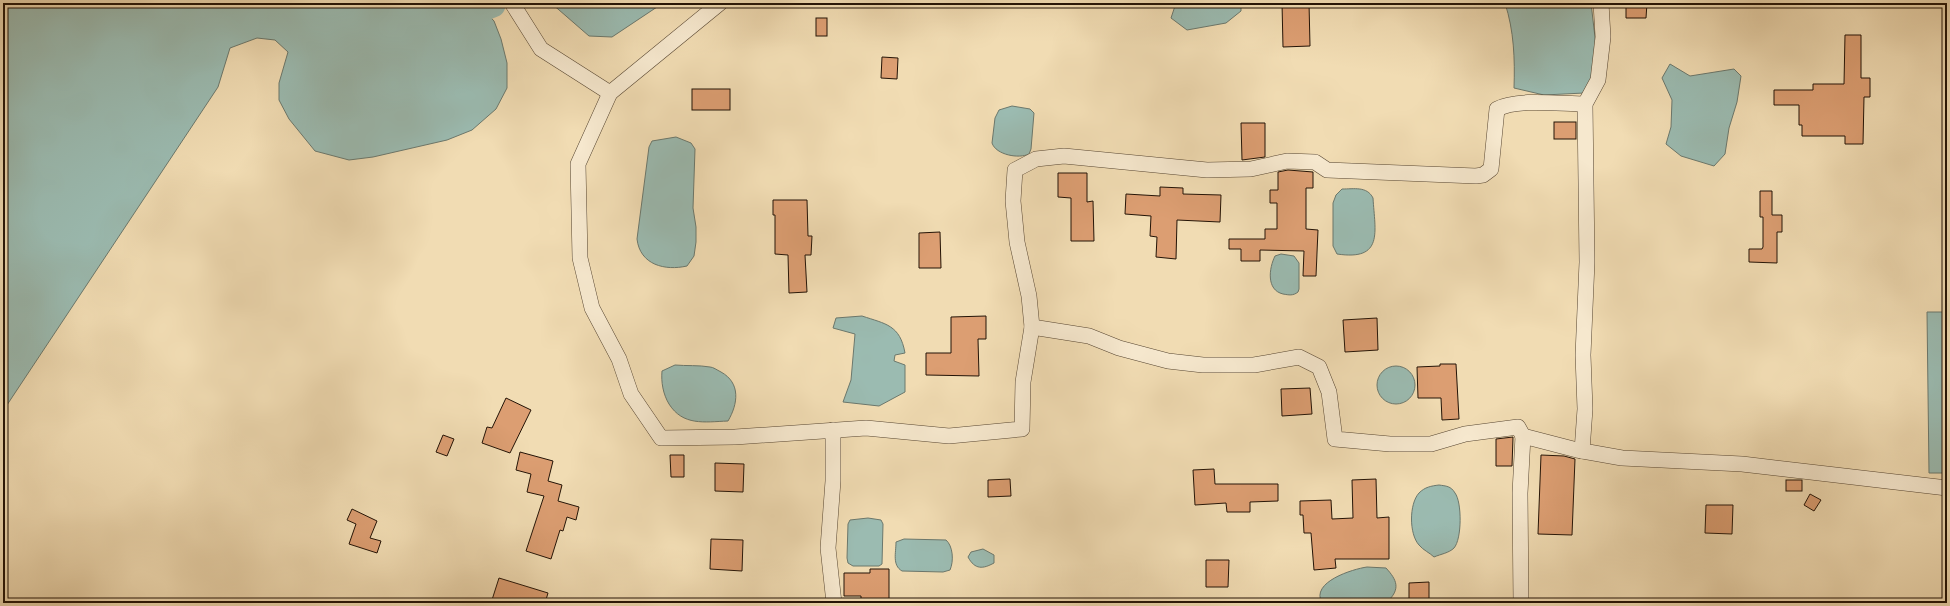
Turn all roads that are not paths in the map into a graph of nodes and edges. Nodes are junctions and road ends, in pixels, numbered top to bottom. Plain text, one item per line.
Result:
1 (512, 3) edge
2 (720, 3) edge
3 (1601, 3) edge
4 (610, 93) junction
5 (1585, 104) junction
6 (1032, 327) junction
7 (833, 430) junction
8 (1523, 436) junction
9 (1582, 451) junction
10 (1947, 488) edge
11 (834, 603) edge
12 (1521, 603) edge

1 - 4 street
2 - 4 street
3 - 5 street
4 - 7 street
5 - 6 street
5 - 9 street
6 - 7 street
6 - 8 street
7 - 11 street
8 - 9 street
8 - 12 street
9 - 10 street

